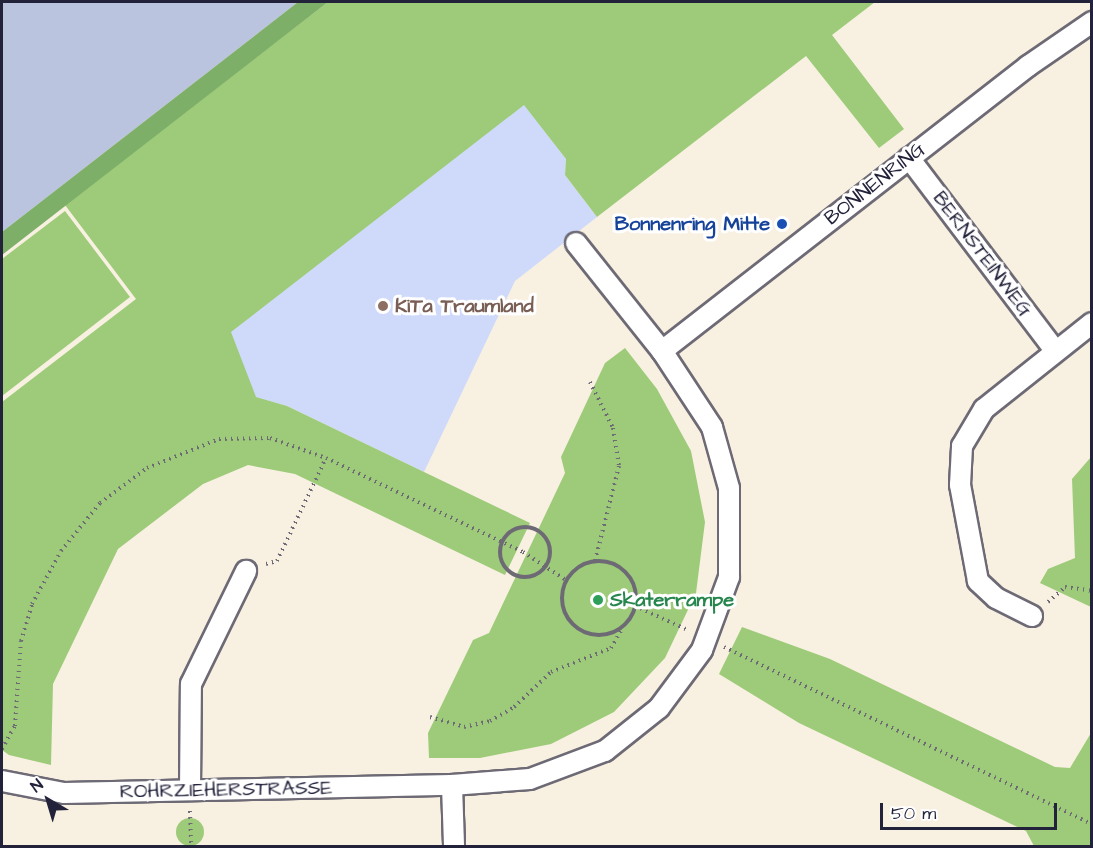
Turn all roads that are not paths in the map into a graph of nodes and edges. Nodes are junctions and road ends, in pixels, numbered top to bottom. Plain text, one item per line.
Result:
1 (1092, 22) edge
2 (909, 158) junction
3 (576, 243) dead end
4 (1092, 323) edge
5 (1055, 350) junction
6 (662, 351) junction
7 (246, 571) road end
8 (1032, 616) road end
9 (2, 781) edge
10 (452, 785) junction
11 (190, 790) junction
12 (454, 846) edge

1 - 2 street, BONNENRING
2 - 5 street, BERNSTEINWEG
2 - 6 street, BONNENRING
3 - 6 street
4 - 5 street
5 - 8 street
6 - 10 street
7 - 11 street
9 - 11 street, ROHRZIEHERSTRASSE
10 - 11 street, ROHRZIEHERSTRASSE
10 - 12 street

